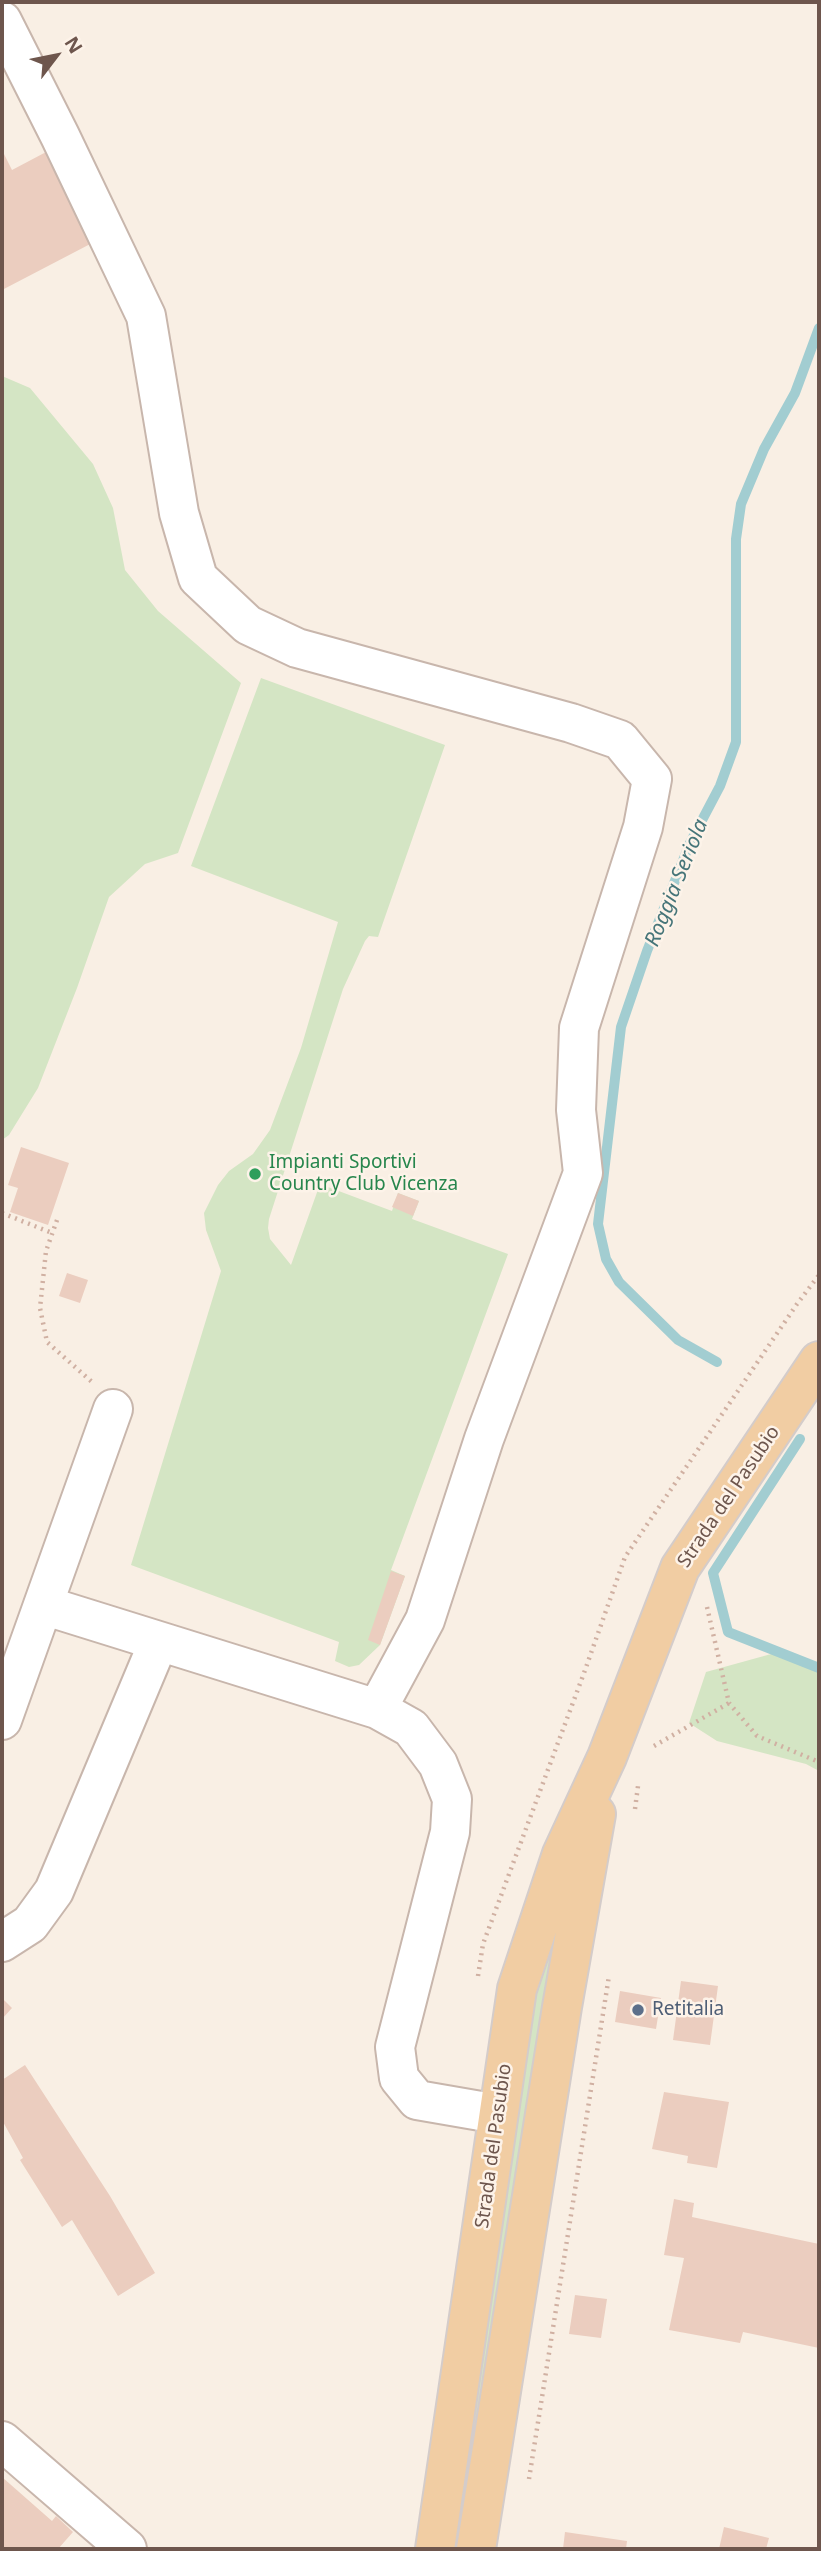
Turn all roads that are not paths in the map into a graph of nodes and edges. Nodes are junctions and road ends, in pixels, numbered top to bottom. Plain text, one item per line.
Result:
1 (2, 21) edge
2 (819, 1361) edge
3 (113, 1409) road end
4 (43, 1605) junction
5 (159, 1641) junction
6 (377, 1709) junction
7 (2, 1720) edge
8 (607, 1757) junction
9 (2, 1942) edge
10 (498, 2114) junction
11 (2, 2441) edge
12 (127, 2549) edge
13 (435, 2549) edge
14 (476, 2549) edge

1 - 6 street
2 - 8 main road, Strada del Pasubio
3 - 4 street
4 - 5 street
4 - 7 street
5 - 6 street
5 - 9 street
6 - 10 street
8 - 10 main road, Strada del Pasubio
8 - 14 main road, Strada del Pasubio
10 - 13 main road, Strada del Pasubio
11 - 12 street

